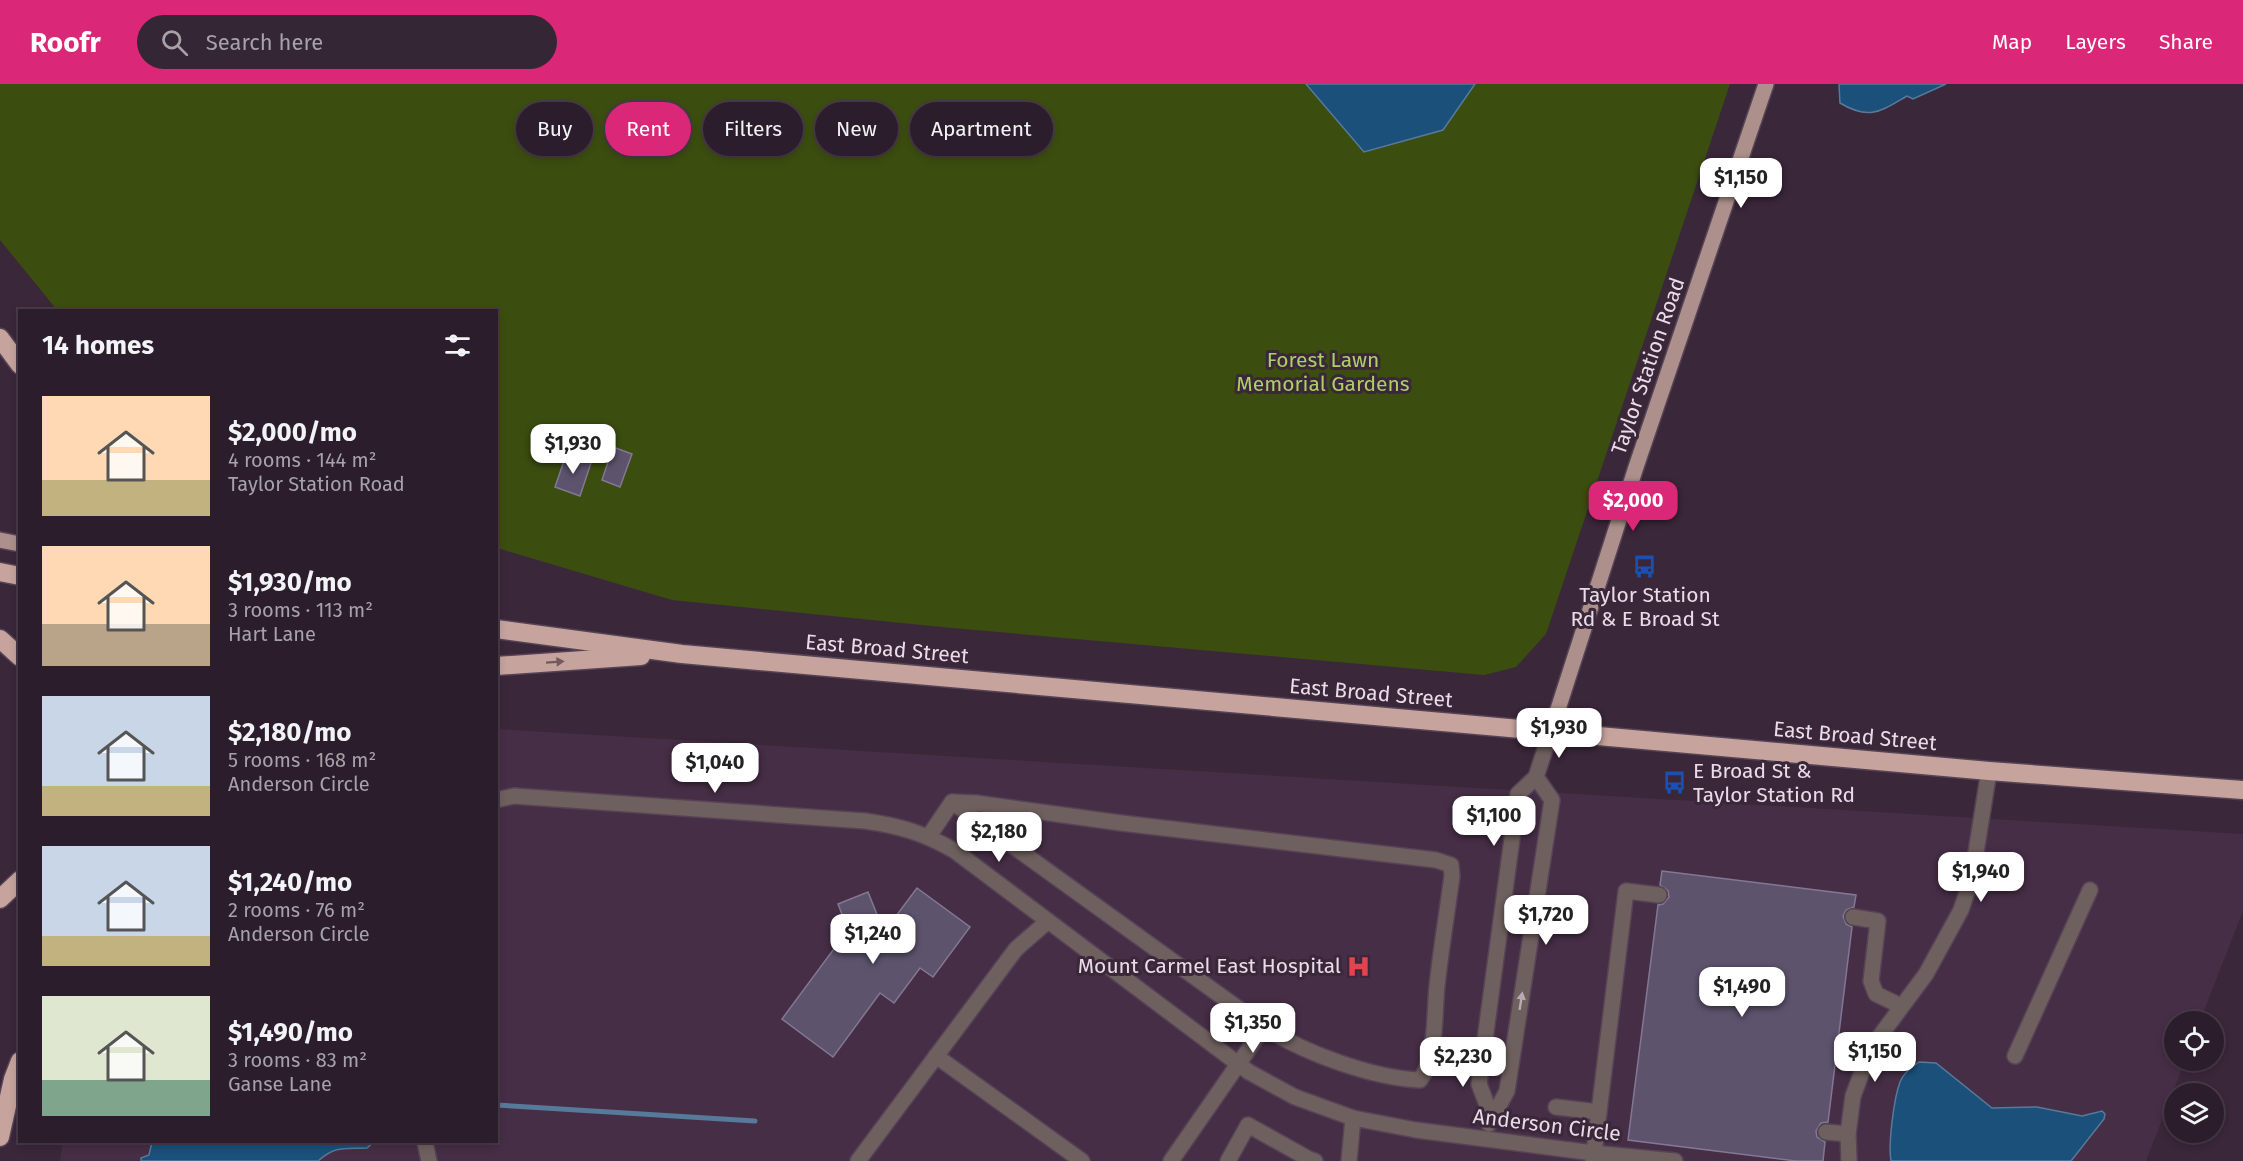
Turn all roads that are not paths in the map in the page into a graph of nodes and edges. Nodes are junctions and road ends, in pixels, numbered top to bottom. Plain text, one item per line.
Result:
1 (1766, 84) edge
2 (0, 338) edge
3 (18, 362) edge
4 (0, 540) edge
5 (18, 544) edge
6 (0, 572) edge
7 (18, 576) edge
8 (498, 629) edge
9 (0, 639) edge
10 (682, 654) junction
11 (18, 655) edge
12 (498, 666) edge
13 (1551, 731) junction
14 (1989, 771) junction
15 (1536, 777) junction
16 (2243, 790) edge
17 (498, 800) edge
18 (952, 802) junction
19 (929, 836) junction
20 (18, 882) edge
21 (2090, 890) dead end
22 (1659, 895) dead end
23 (0, 899) edge
24 (1853, 917) dead end
25 (1048, 921) junction
26 (1901, 1006) junction
27 (1264, 1027) junction
28 (936, 1056) junction
29 (2015, 1056) dead end
30 (1239, 1064) junction
31 (18, 1067) edge
32 (1556, 1107) dead end
33 (1599, 1112) junction
34 (1353, 1118) junction
35 (1492, 1118) junction
36 (1826, 1132) dead end
37 (1848, 1134) junction
38 (0, 1137) edge
39 (1483, 1137) junction
40 (425, 1143) edge
41 (1593, 1157) edge
42 (1310, 1160) edge
43 (429, 1161) edge
44 (858, 1161) edge
45 (1082, 1161) edge
46 (1171, 1161) edge
47 (1228, 1161) edge
48 (1349, 1161) edge
49 (1676, 1161) edge
50 (1849, 1161) edge

1 - 13 main road, Taylor Station Road
2 - 3 highway
4 - 5 main road
6 - 7 highway
8 - 10 highway, East Broad Street
9 - 11 highway
12 -> 10 highway
10 - 13 highway, East Broad Street
13 - 14 highway, East Broad Street
13 - 15 street
14 - 16 highway, East Broad Street
14 - 26 street
35 -> 15 street
15 - 35 street
17 - 19 street, Anderson Circle
18 - 19 street
18 - 27 street
18 - 27 street
19 - 25 street, Anderson Circle
20 - 23 highway
21 - 29 street
22 - 33 street
24 - 26 street
25 - 28 street
25 - 30 street, Anderson Circle
26 - 37 street
27 - 30 street
28 - 44 street
28 - 45 street
30 - 34 street, Anderson Circle
30 - 46 street
31 - 38 highway
32 - 33 street
33 - 41 street
34 - 39 street, Anderson Circle
34 - 48 street
35 - 39 street
36 - 37 street
37 - 50 street
39 - 41 street, Anderson Circle
40 - 43 street
41 - 49 street, Anderson Circle
42 - 47 street

